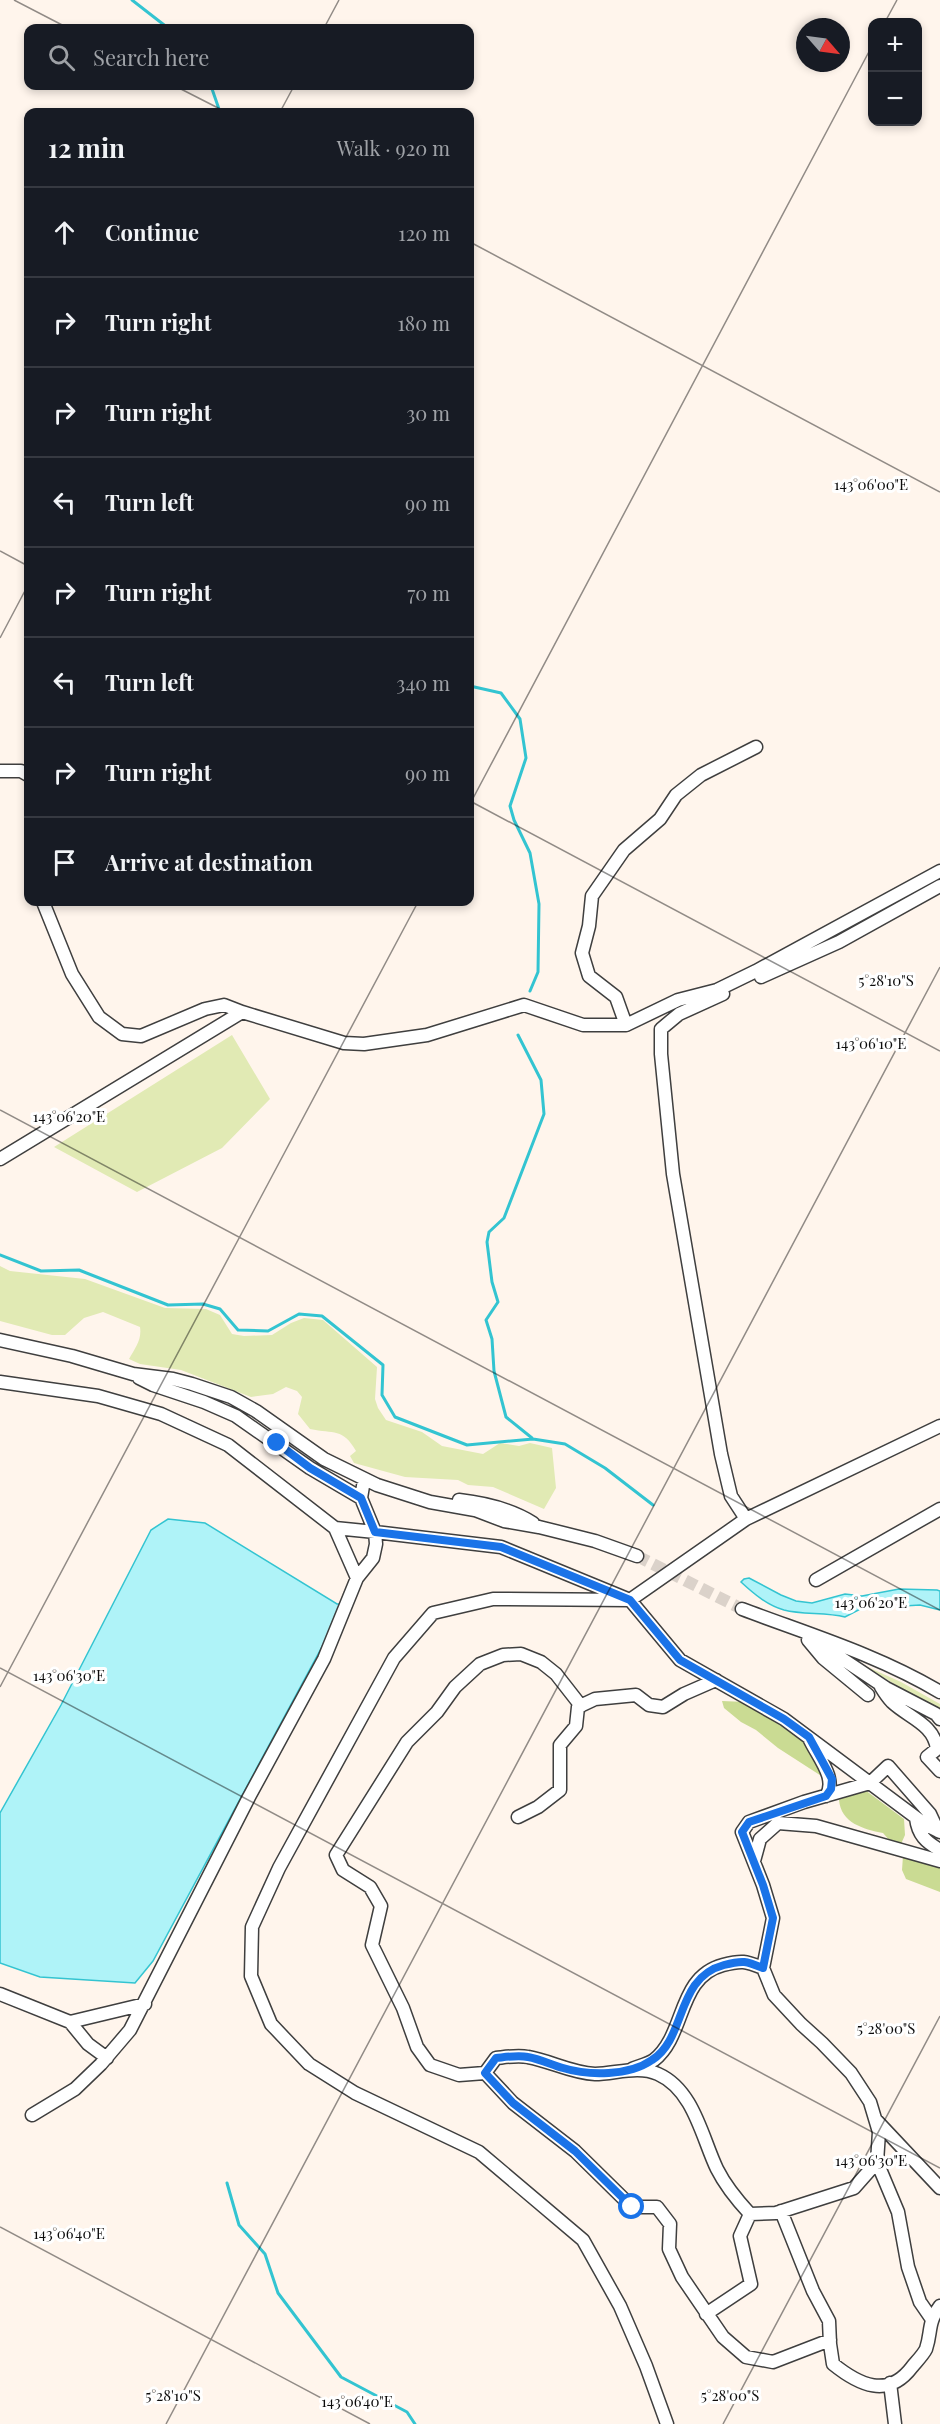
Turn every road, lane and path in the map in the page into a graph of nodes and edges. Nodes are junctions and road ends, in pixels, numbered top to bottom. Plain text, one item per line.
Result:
1 (756, 747) dead end
2 (0, 771) edge
3 (24, 773) edge
4 (940, 871) edge
5 (940, 886) edge
6 (44, 906) edge
7 (242, 1012) junction
8 (626, 1025) junction
9 (0, 1159) edge
10 (0, 1340) edge
11 (133, 1374) junction
12 (0, 1382) edge
13 (940, 1426) edge
14 (364, 1480) junction
15 (361, 1498) junction
16 (940, 1509) edge
17 (746, 1519) junction
18 (335, 1528) junction
19 (375, 1532) junction
20 (637, 1556) tunnel mouth
21 (357, 1578) junction
22 (816, 1580) dead end
23 (630, 1600) junction
24 (742, 1609) tunnel mouth
25 (802, 1632) junction
26 (716, 1680) junction
27 (877, 1681) junction
28 (940, 1692) edge
29 (868, 1695) dead end
30 (581, 1706) junction
31 (940, 1719) edge
32 (809, 1737) junction
33 (940, 1771) edge
34 (870, 1783) junction
35 (911, 1791) junction
36 (826, 1796) junction
37 (898, 1803) junction
38 (926, 1809) junction
39 (518, 1818) dead end
40 (916, 1818) junction
41 (939, 1832) edge
42 (940, 1851) edge
43 (940, 1861) edge
44 (754, 1862) junction
45 (763, 1968) junction
46 (0, 1994) edge
47 (145, 2004) junction
48 (70, 2022) junction
49 (107, 2058) junction
50 (631, 2070) junction
51 (485, 2073) junction
52 (32, 2115) dead end
53 (875, 2119) junction
54 (877, 2162) junction
55 (940, 2188) edge
56 (781, 2211) junction
57 (750, 2214) junction
58 (940, 2306) edge
59 (706, 2314) junction
60 (931, 2318) junction
61 (830, 2340) junction
62 (890, 2384) junction
63 (668, 2424) edge
64 (895, 2424) edge

1 - 8 street
2 - 3 street
4 - 8 street
5 - 17 street
6 - 7 street
7 - 8 street
7 - 9 street
10 - 11 street
11 - 14 street
11 - 15 street
12 - 18 street
13 - 17 street
14 - 15 street
14 - 20 street
15 - 19 street
16 - 22 street
17 - 23 street
18 - 19 street
18 - 21 street
19 - 21 street
19 - 23 street
21 - 47 street
23 - 26 street
23 - 63 street
24 - 25 street
25 - 27 street
25 - 28 street
25 - 29 street
26 - 30 street
26 - 32 street
27 - 31 street
27 - 33 street
30 - 39 street
30 - 51 street
32 - 34 street
32 - 36 street
34 - 35 street
34 - 36 street
34 - 37 street
35 - 37 street
35 - 38 street
36 - 44 street
37 - 40 street
38 - 40 street
38 - 41 street
40 - 41 street
40 - 42 street
43 - 44 street
44 - 45 street
45 - 50 street
45 - 53 street
46 - 48 street
47 - 48 street
47 - 49 street
48 - 49 street
49 - 52 street
50 - 51 street
50 - 57 street
51 - 59 street
53 - 54 street
53 - 55 street
54 - 56 street
54 - 60 street
56 - 57 street
56 - 61 street
57 - 59 street
58 - 60 street
59 - 61 street
60 - 62 street
61 - 62 street
62 - 64 street

